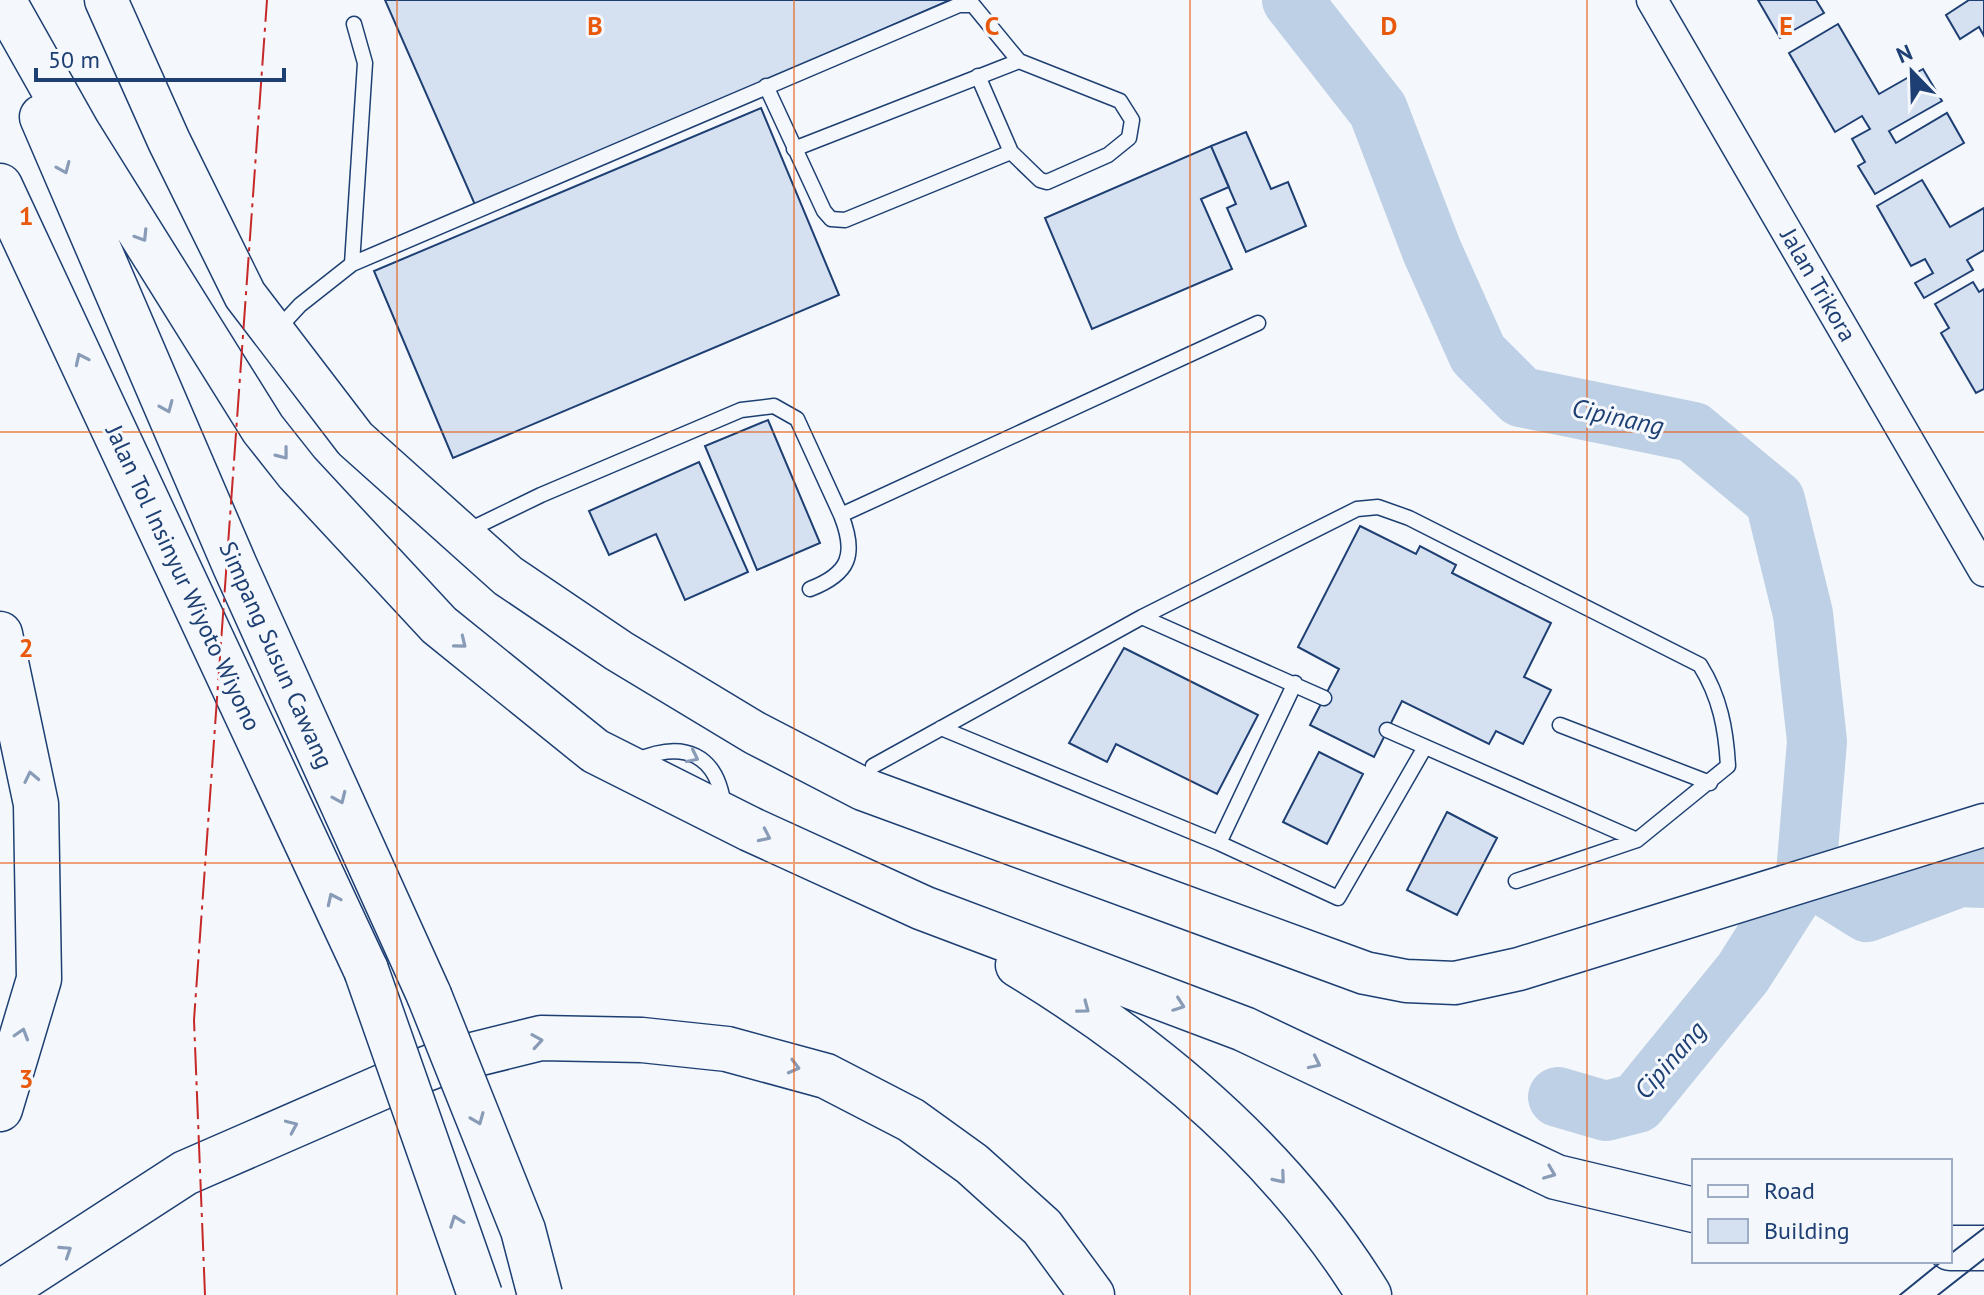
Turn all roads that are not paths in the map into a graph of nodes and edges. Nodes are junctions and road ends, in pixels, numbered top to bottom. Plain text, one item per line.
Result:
1 (3, 0) edge
2 (106, 0) edge
3 (1652, 0) edge
4 (0, 19) edge
5 (354, 24) dead end
6 (1019, 61) junction
7 (978, 76) junction
8 (766, 86) junction
9 (794, 149) junction
10 (1011, 152) junction
11 (0, 186) edge
12 (352, 264) junction
13 (1258, 323) dead end
14 (274, 333) junction
15 (841, 515) junction
16 (463, 533) junction
17 (1984, 571) edge
18 (810, 589) dead end
19 (1142, 617) junction
20 (0, 634) edge
21 (1295, 683) junction
22 (1324, 698) dead end
23 (1560, 725) dead end
24 (941, 728) junction
25 (1387, 730) dead end
26 (1425, 747) junction
27 (873, 766) junction
28 (1710, 783) junction
29 (1984, 800) edge
30 (1984, 825) edge
31 (1637, 840) junction
32 (1219, 843) junction
33 (1516, 881) dead end
34 (1699, 901) junction
35 (923, 908) junction
36 (1408, 968) junction
37 (0, 1109) edge
38 (1692, 1210) edge
39 (1952, 1248) edge
40 (1984, 1248) edge
41 (0, 1293) edge
42 (480, 1295) edge
43 (540, 1295) edge
44 (1092, 1295) edge
45 (1369, 1295) edge

1 -> 35 highway
2 - 14 street
3 - 17 street, Jalan Trikora
4 -> 43 highway, Simpang Susun Cawang, bridge
5 - 12 lane
6 - 7 lane
6 - 8 lane
6 - 10 lane
7 - 9 lane
7 - 10 lane
8 - 9 lane
8 - 12 lane
9 - 10 lane
42 -> 11 highway, Jalan Tol Insinyur Wiyoto Wiyono, bridge
12 - 14 lane
13 - 15 lane
14 - 16 street
15 - 16 lane
15 - 18 lane
16 - 27 street
16 - 36 street
19 - 21 lane
19 - 24 lane
19 - 28 lane
37 -> 20 highway
21 - 22 lane
21 - 32 lane
23 - 28 lane
24 - 27 lane
24 - 32 lane
25 - 26 lane
26 - 31 lane
26 - 32 lane
27 - 36 street
28 - 31 lane
29 - 34 street
30 - 34 street
31 - 33 lane
34 - 36 street
35 -> 38 highway
35 -> 45 highway
39 - 40 highway
41 -> 44 highway

